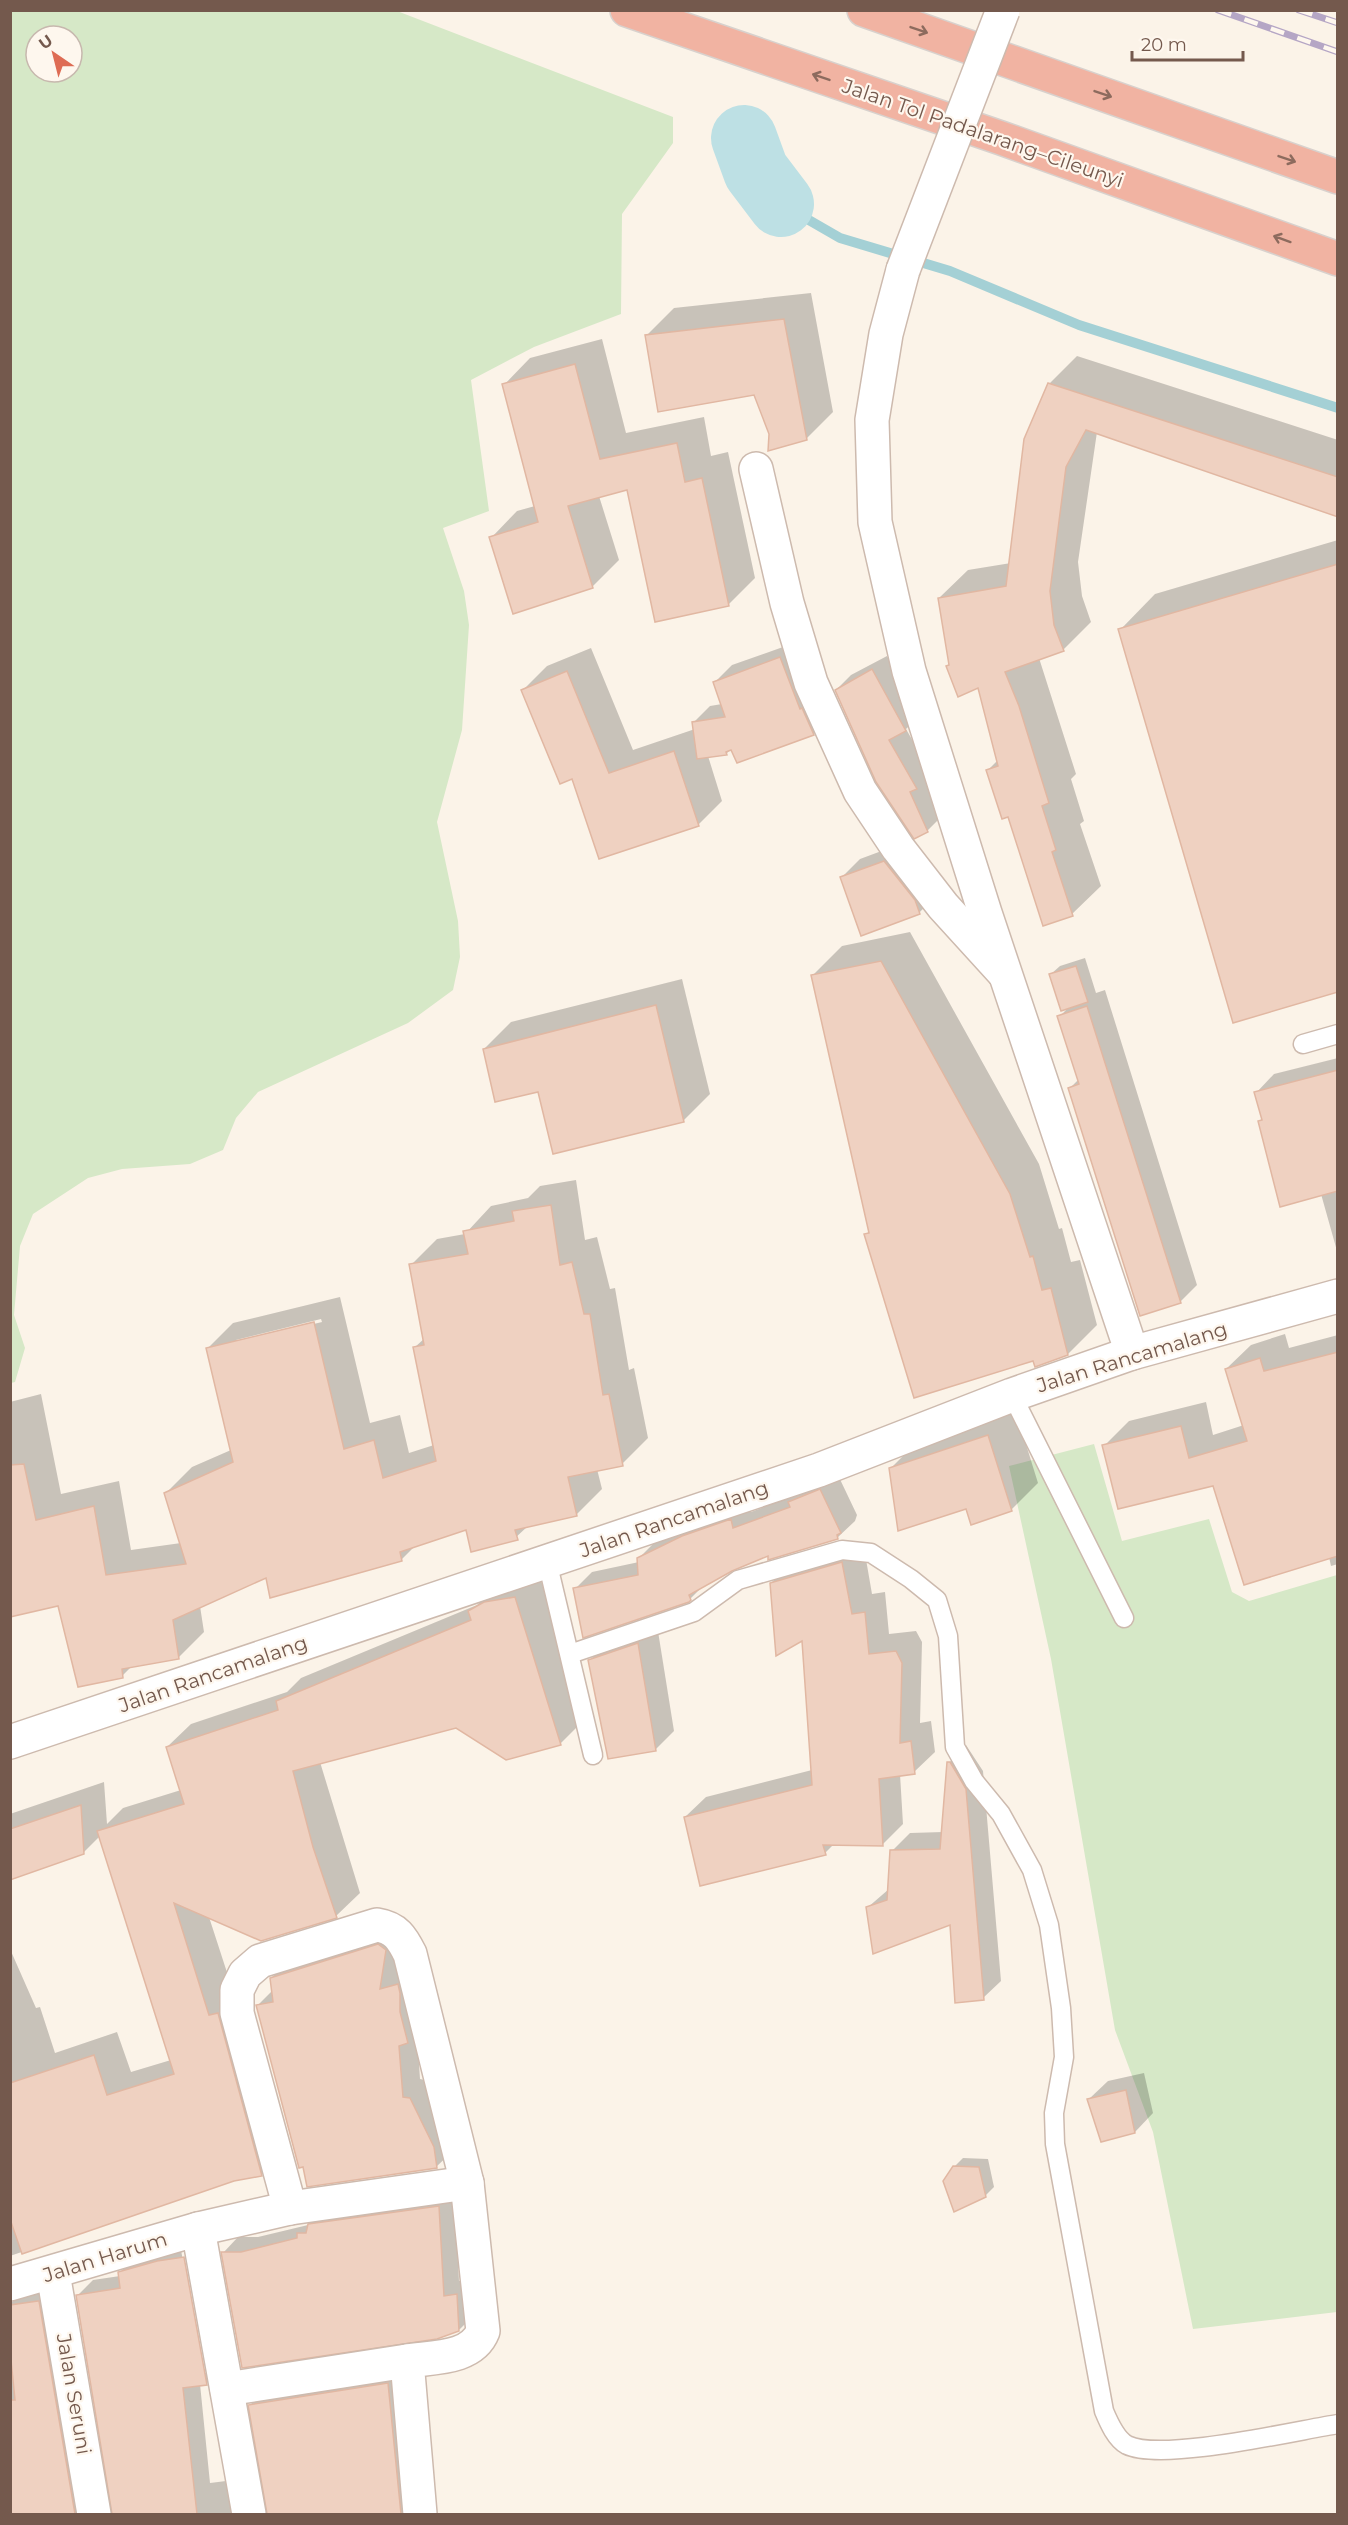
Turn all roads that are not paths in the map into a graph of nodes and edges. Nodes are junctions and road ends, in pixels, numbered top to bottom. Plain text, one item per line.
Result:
1 (627, 10) edge
2 (864, 10) edge
3 (1003, 10) edge
4 (1338, 177) edge
5 (1338, 259) edge
6 (756, 469) dead end
7 (1004, 973) junction
8 (1338, 1034) edge
9 (1304, 1044) dead end
10 (1338, 1296) edge
11 (1131, 1353) junction
12 (1012, 1395) junction
13 (547, 1561) junction
14 (1124, 1618) dead end
15 (570, 1654) junction
16 (10, 1742) edge
17 (593, 1755) dead end
18 (467, 2183) junction
19 (290, 2208) junction
20 (198, 2229) junction
21 (53, 2273) junction
22 (10, 2284) edge
23 (407, 2361) junction
24 (227, 2389) junction
25 (1338, 2424) edge
26 (94, 2514) edge
27 (249, 2514) edge
28 (420, 2514) edge

5 -> 1 highway, Jalan Tol Padalarang–Cileunyi
2 -> 4 highway
3 - 7 street, bridge
6 - 7 street
7 - 11 street
8 - 9 lane
10 - 11 street, Jalan Rancamalang
11 - 12 street, Jalan Rancamalang
12 - 13 street, Jalan Rancamalang
12 - 14 lane
13 - 15 lane
13 - 16 street, Jalan Rancamalang
15 - 17 lane
15 - 25 lane
18 - 19 street, Jalan Harum
18 - 19 street
18 - 23 street
19 - 20 street, Jalan Harum
20 - 21 street, Jalan Harum
20 - 24 street
21 - 22 street, Jalan Harum
21 - 26 street, Jalan Seruni
23 - 24 street
23 - 28 street
24 - 27 street

